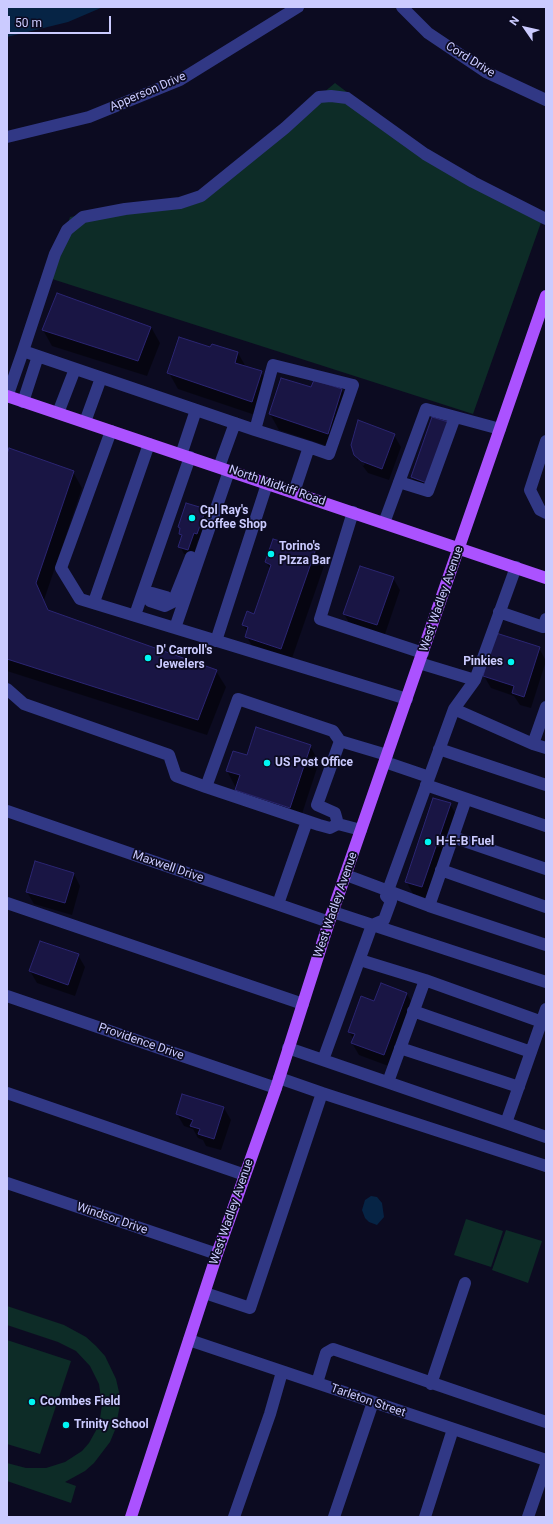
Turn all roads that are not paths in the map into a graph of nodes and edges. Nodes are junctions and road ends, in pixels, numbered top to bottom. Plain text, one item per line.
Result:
1 (298, 7) edge
2 (402, 7) edge
3 (546, 100) edge
4 (7, 137) edge
5 (546, 219) edge
6 (546, 298) edge
7 (22, 351) junction
8 (38, 356) junction
9 (76, 369) junction
10 (101, 378) junction
11 (7, 396) edge
12 (23, 402) junction
13 (196, 410) junction
14 (58, 413) junction
15 (455, 417) junction
16 (85, 422) junction
17 (235, 423) junction
18 (500, 429) junction
19 (255, 430) junction
20 (111, 431) junction
21 (546, 441) edge
22 (150, 444) junction
23 (309, 447) junction
24 (185, 456) junction
25 (224, 469) junction
26 (399, 482) junction
27 (267, 484) junction
28 (294, 492) junction
29 (216, 509) junction
30 (353, 512) junction
31 (546, 512) edge
32 (384, 523) junction
33 (459, 548) junction
34 (516, 567) junction
35 (546, 578) edge
36 (144, 595) junction
37 (94, 602) junction
38 (499, 612) junction
39 (135, 615) junction
40 (545, 625) edge
41 (175, 628) junction
42 (216, 641) junction
43 (421, 658) junction
44 (475, 680) junction
45 (7, 689) edge
46 (407, 699) junction
47 (454, 709) junction
48 (545, 711) edge
49 (340, 741) junction
50 (533, 744) junction
51 (546, 748) edge
52 (439, 749) junction
53 (386, 759) junction
54 (427, 781) junction
55 (546, 785) edge
56 (206, 787) junction
57 (466, 799) junction
58 (7, 811) edge
59 (307, 821) junction
60 (338, 824) junction
61 (546, 826) edge
62 (361, 830) junction
63 (452, 837) junction
64 (546, 868) edge
65 (441, 870) junction
66 (346, 875) junction
67 (389, 890) junction
68 (7, 903) edge
69 (278, 904) junction
70 (429, 906) junction
71 (546, 907) edge
72 (331, 917) junction
73 (372, 925) junction
74 (546, 946) edge
75 (360, 960) junction
76 (425, 980) junction
77 (546, 982) edge
78 (7, 996) edge
79 (303, 1004) junction
80 (546, 1009) edge
81 (413, 1011) junction
82 (542, 1022) junction
83 (288, 1048) junction
84 (400, 1048) junction
85 (531, 1052) junction
86 (323, 1060) junction
87 (388, 1082) junction
88 (277, 1083) junction
89 (519, 1087) junction
90 (7, 1093) edge
91 (322, 1093) junction
92 (506, 1123) junction
93 (546, 1137) edge
94 (546, 1166) edge
95 (245, 1175) junction
96 (7, 1183) edge
97 (217, 1254) junction
98 (465, 1283) dead end
99 (205, 1293) junction
100 (189, 1340) junction
101 (282, 1372) junction
102 (317, 1383) junction
103 (431, 1384) junction
104 (372, 1402) junction
105 (546, 1422) edge
106 (453, 1429) junction
107 (546, 1460) edge
108 (546, 1466) edge
109 (131, 1517) edge
110 (234, 1517) edge
111 (334, 1517) edge
112 (425, 1517) edge
113 (528, 1517) edge

1 - 4 street, Apperson Drive
2 - 3 street, Cord Drive
5 - 7 street
6 - 18 main road, West Wadley Avenue
7 - 8 street
7 - 11 street
8 - 9 street
8 - 12 street
9 - 10 street
9 - 14 street
10 - 13 street
10 - 16 street
11 - 12 main road, North Midkiff Road
12 - 14 main road, North Midkiff Road
13 - 17 street
13 - 24 street
14 - 16 main road, North Midkiff Road
15 - 18 street
15 - 26 street
15 - 26 street
16 - 20 main road, North Midkiff Road
17 - 19 street
17 - 25 street
18 - 33 main road, West Wadley Avenue
19 - 23 street
19 - 23 street
20 - 22 main road, North Midkiff Road
20 - 37 street
21 - 31 street
22 - 24 main road, North Midkiff Road
22 - 37 street
23 - 28 street
24 - 25 main road, North Midkiff Road
24 - 36 street
25 - 27 main road, North Midkiff Road
25 - 29 street
26 - 32 street
27 - 28 main road, North Midkiff Road
27 - 42 street
28 - 30 main road, North Midkiff Road
29 - 36 street
29 - 41 street
30 - 32 main road, North Midkiff Road
30 - 43 street
32 - 33 main road, North Midkiff Road
33 - 34 main road, North Midkiff Road
33 - 43 main road, West Wadley Avenue
34 - 35 main road, North Midkiff Road
34 - 38 street
36 - 39 street
37 - 39 street
38 - 40 street
38 - 44 street
39 - 41 street
41 - 42 street
42 - 46 street
43 - 44 street
43 - 46 main road, West Wadley Avenue
44 - 47 street
45 - 56 street
46 - 53 main road, West Wadley Avenue
47 - 50 street
47 - 52 street
48 - 50 street
49 - 53 street
49 - 56 street
49 - 60 street
50 - 51 street
52 - 54 street
52 - 55 street
53 - 54 street
53 - 62 main road, West Wadley Avenue
54 - 57 street
54 - 67 street
56 - 59 street
57 - 61 street
57 - 63 street
58 - 69 street, Maxwell Drive
59 - 60 street
59 - 69 street
60 - 62 street
62 - 66 main road, West Wadley Avenue
63 - 64 street
63 - 65 street
65 - 70 street
65 - 71 street
66 - 67 street
66 - 72 main road, West Wadley Avenue
67 - 70 street
67 - 73 street
68 - 79 street
69 - 72 street, Maxwell Drive
70 - 74 street
72 - 73 street, Maxwell Drive
72 - 79 main road, West Wadley Avenue
73 - 75 street
73 - 77 street, Maxwell Drive
75 - 76 street
75 - 86 street
76 - 81 street
76 - 82 street
78 - 88 street, Providence Drive
79 - 83 main road, West Wadley Avenue
80 - 82 street
81 - 84 street
81 - 85 street
82 - 85 street
83 - 86 street
83 - 88 main road, West Wadley Avenue
84 - 87 street
84 - 89 street
85 - 89 street
86 - 87 street
87 - 92 street
88 - 91 street, Providence Drive
88 - 95 main road, West Wadley Avenue
89 - 92 street
90 - 95 street
91 - 94 street, Providence Drive
91 - 99 street
92 - 93 street
95 - 97 main road, West Wadley Avenue
96 - 97 street, Windsor Drive
97 - 99 main road, West Wadley Avenue
98 - 103 street
99 - 100 main road, West Wadley Avenue
100 - 101 street, Tarleton Street
100 - 109 main road, West Wadley Avenue
101 - 102 street, Tarleton Street
101 - 110 street
102 - 103 street
102 - 104 street, Tarleton Street
103 - 105 street
104 - 106 street, Tarleton Street
104 - 111 street
106 - 107 street, Tarleton Street
106 - 112 street
108 - 113 street

